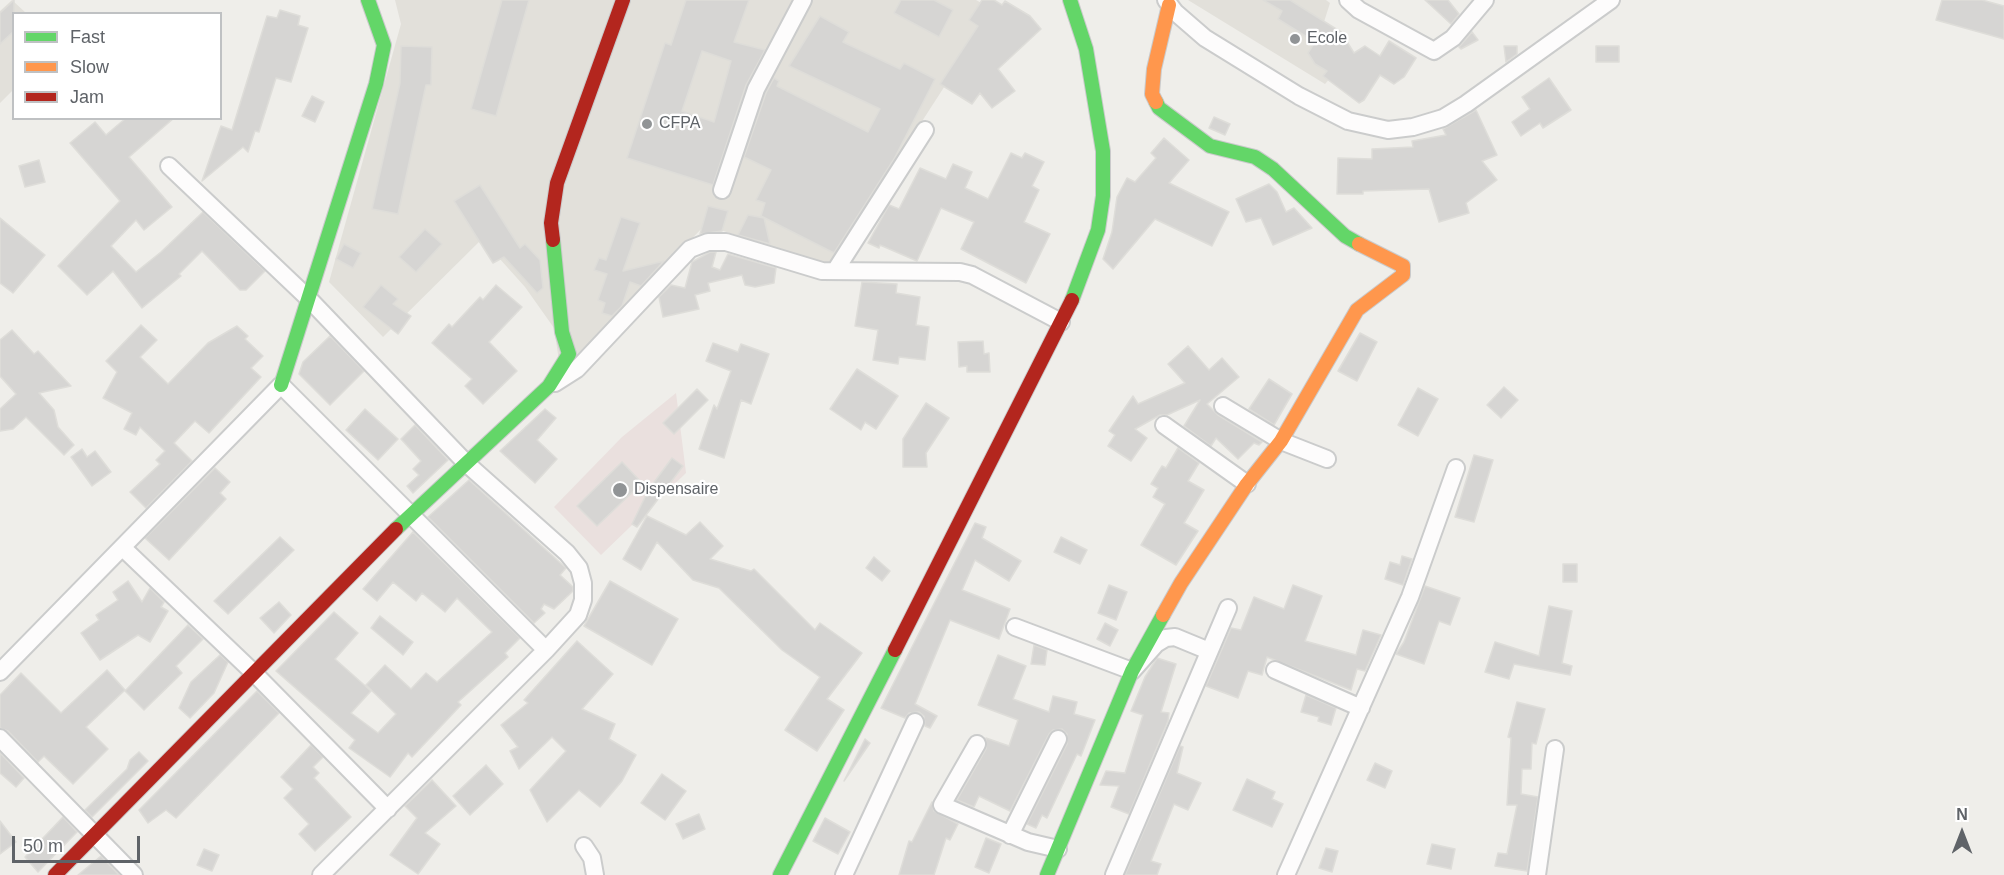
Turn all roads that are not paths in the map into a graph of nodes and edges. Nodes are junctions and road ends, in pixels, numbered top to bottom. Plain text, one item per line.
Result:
1 (357, 0) edge
2 (368, 0) edge
3 (623, 0) edge
4 (803, 0) edge
5 (1070, 0) edge
6 (1348, 0) edge
7 (1485, 0) edge
8 (1611, 0) edge
9 (1168, 2) edge
10 (376, 84) junction
11 (925, 130) dead end
12 (169, 166) dead end
13 (722, 190) dead end
14 (835, 272) junction
15 (309, 299) junction
16 (1061, 322) junction
17 (281, 385) junction
18 (549, 386) junction
19 (1223, 406) dead end
20 (1164, 425) dead end
21 (1281, 441) junction
22 (1327, 459) dead end
23 (466, 463) junction
24 (1456, 468) dead end
25 (1247, 484) junction
26 (410, 515) junction
27 (123, 548) junction
28 (1227, 608) dead end
29 (1016, 627) dead end
30 (546, 650) junction
31 (1209, 651) junction
32 (1275, 670) dead end
33 (1132, 671) junction
34 (0, 672) edge
35 (255, 674) junction
36 (1361, 708) junction
37 (915, 722) dead end
38 (0, 738) edge
39 (1058, 740) dead end
40 (977, 744) dead end
41 (1555, 749) dead end
42 (388, 809) junction
43 (1010, 835) junction
44 (94, 836) junction
45 (584, 846) dead end
46 (1058, 849) junction
47 (55, 875) edge
48 (134, 875) edge
49 (321, 875) edge
50 (595, 875) edge
51 (780, 875) edge
52 (844, 875) edge
53 (1047, 875) edge
54 (1114, 875) edge
55 (1286, 875) edge
56 (1537, 875) edge

1 - 10 street
2 - 10 street
3 - 18 street
4 - 13 street
5 - 16 street
6 - 7 street
8 - 9 street
9 - 21 street
10 - 15 street
11 - 14 street
12 - 15 street
14 - 16 street
14 - 18 street
15 - 17 street
15 - 23 street
16 - 51 street
17 - 26 street
17 - 27 street
18 - 23 street
19 - 21 street
20 - 25 street
21 - 22 street
21 - 25 street
23 - 26 street
23 - 30 street
24 - 36 street
25 - 33 street
26 - 30 street
26 - 35 street
27 - 34 street
27 - 35 street
28 - 31 street
29 - 33 street
30 - 42 street
31 - 33 street
31 - 54 street
32 - 36 street
33 - 46 street
35 - 42 street
35 - 44 street
36 - 55 street
37 - 52 street
38 - 44 street
39 - 43 street
40 - 43 street
41 - 56 street
42 - 49 street
43 - 46 street
44 - 47 street
44 - 48 street
45 - 50 street
46 - 53 street

